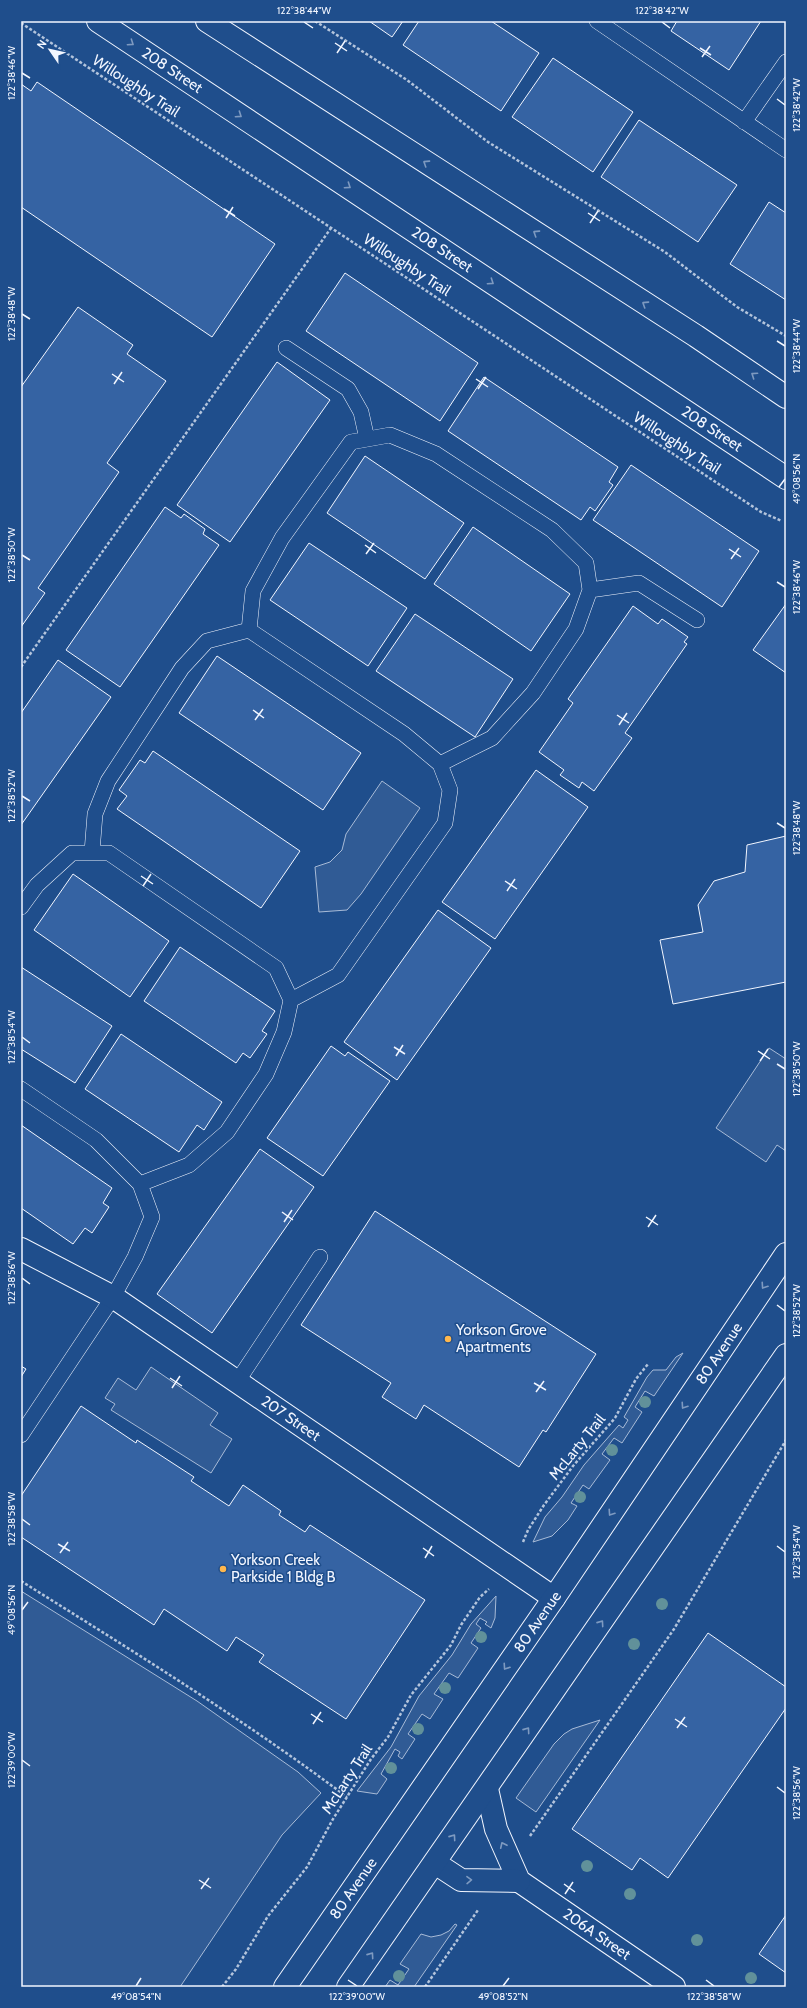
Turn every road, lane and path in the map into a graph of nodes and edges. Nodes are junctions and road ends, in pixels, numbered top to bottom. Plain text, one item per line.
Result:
1 (98, 21) edge
2 (207, 21) edge
3 (315, 21) edge
4 (598, 21) edge
5 (21, 24) edge
6 (786, 62) edge
7 (744, 122) junction
8 (786, 150) edge
9 (331, 228) junction
10 (786, 336) edge
11 (286, 348) dead end
12 (786, 397) edge
13 (367, 439) junction
14 (786, 478) edge
15 (782, 521) dead end
16 (590, 590) junction
17 (697, 620) dead end
18 (249, 630) junction
19 (21, 668) edge
20 (440, 764) junction
21 (92, 852) junction
22 (21, 907) edge
23 (291, 1000) junction
24 (21, 1089) edge
25 (140, 1184) junction
26 (21, 1249) edge
27 (786, 1254) edge
28 (320, 1257) dead end
29 (113, 1297) junction
30 (786, 1355) edge
31 (648, 1364) dead end
32 (237, 1382) junction
33 (21, 1435) edge
34 (786, 1440) edge
35 (522, 1543) dead end
36 (21, 1582) edge
37 (493, 1586) dead end
38 (554, 1598) junction
39 (487, 1789) junction
40 (347, 1797) junction
41 (528, 1839) dead end
42 (436, 1863) junction
43 (519, 1881) junction
44 (480, 1906) dead end
45 (222, 1987) edge
46 (285, 1987) edge
47 (348, 1987) edge
48 (425, 1987) edge
49 (674, 1987) edge

1 -> 14 main road, 208 Street
12 -> 2 main road
3 - 10 path
4 - 7 lane
5 - 9 path, Willoughby Trail
6 - 7 lane
7 - 8 lane
9 - 15 path, Willoughby Trail
9 - 19 path
11 - 13 lane
13 - 16 lane
13 - 18 lane
16 - 17 lane
16 - 20 lane
18 - 20 lane
18 - 21 lane
20 - 23 lane
21 - 22 lane
21 - 23 lane
23 - 25 lane
24 - 25 lane
25 - 29 lane
26 - 29 main road, 207 Street
27 -> 38 main road, 80 Avenue
28 - 32 lane
29 - 32 main road, 207 Street
29 - 33 lane
39 -> 30 main road
31 - 35 path, McLarty Trail
32 - 38 main road, 207 Street
34 - 41 path
36 - 40 path
37 - 40 path, McLarty Trail
38 -> 46 main road, 80 Avenue
42 -> 39 main road
43 -> 39 main road
40 - 45 path, McLarty Trail
42 -> 43 main road
47 -> 42 main road
43 - 49 main road, 206A Street
44 - 48 path

